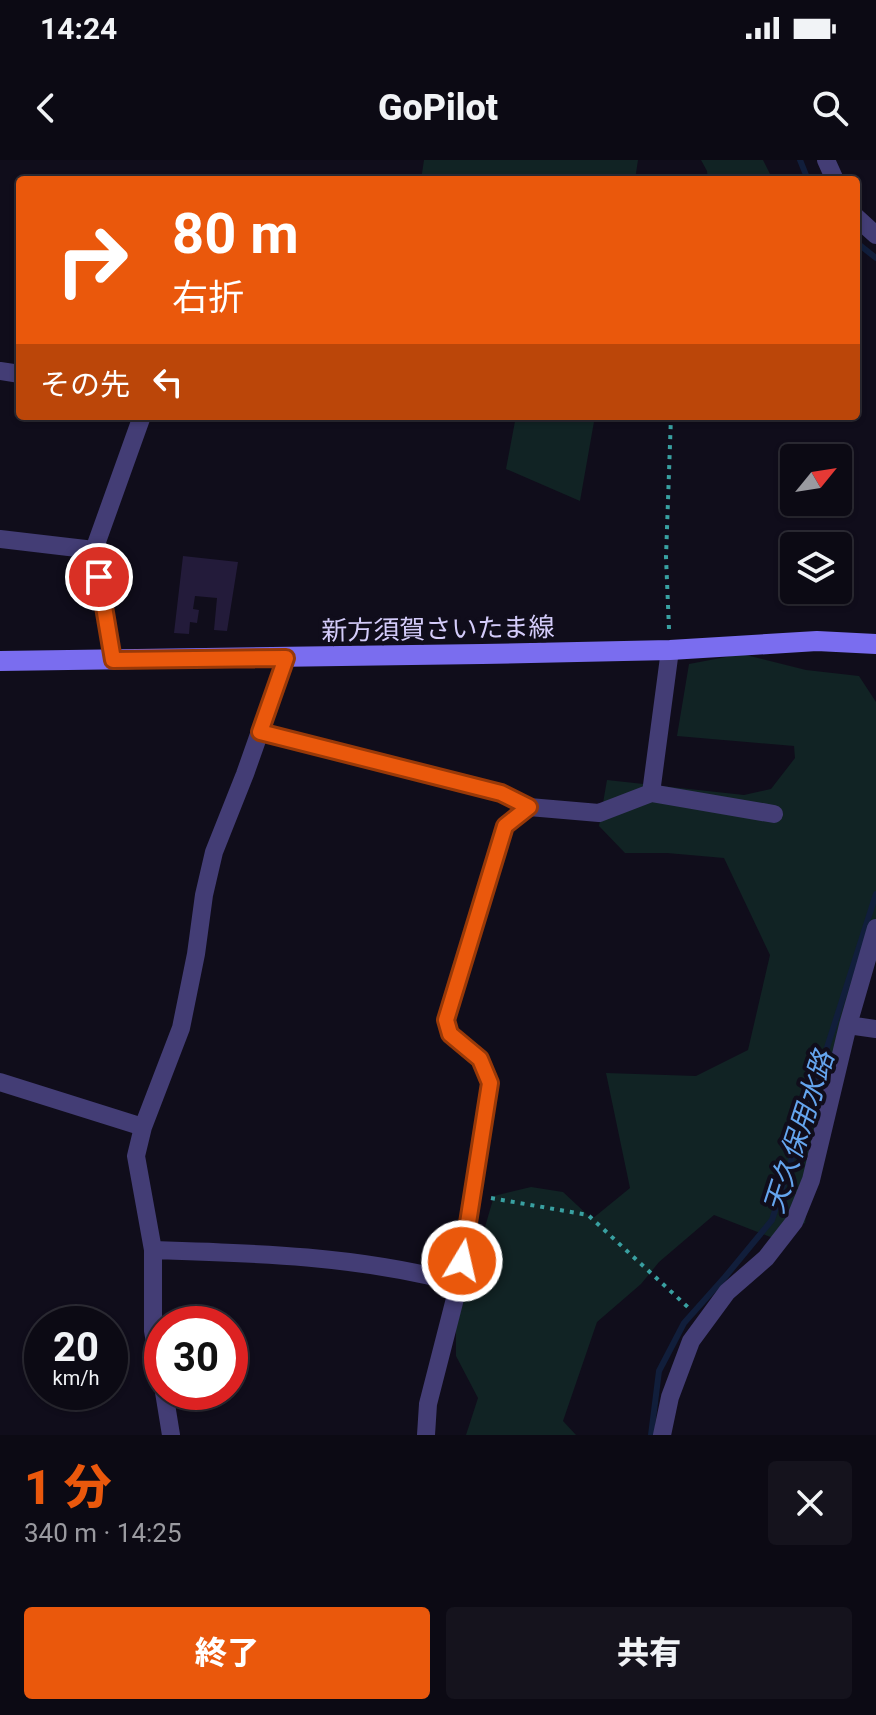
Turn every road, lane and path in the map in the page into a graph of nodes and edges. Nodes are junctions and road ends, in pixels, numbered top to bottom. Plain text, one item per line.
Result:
1 (860, 221) edge
2 (876, 235) edge
3 (141, 420) edge
4 (671, 420) edge
5 (0, 539) edge
6 (94, 550) junction
7 (876, 644) edge
8 (670, 650) junction
9 (286, 658) junction
10 (113, 660) junction
11 (0, 661) edge
12 (260, 732) junction
13 (651, 793) junction
14 (529, 807) junction
15 (774, 814) dead end
16 (876, 928) edge
17 (848, 1025) junction
18 (876, 1029) edge
19 (0, 1082) edge
20 (143, 1127) junction
21 (472, 1195) junction
22 (153, 1250) junction
23 (459, 1283) junction
24 (685, 1305) dead end
25 (153, 1306) edge
26 (167, 1410) edge
27 (171, 1435) edge
28 (426, 1435) edge
29 (662, 1435) edge

1 - 2 street
3 - 6 street
4 - 8 path
5 - 6 street
6 - 10 street
7 - 8 main road, 新方須賀さいたま線
8 - 9 main road, 新方須賀さいたま線
8 - 13 street
9 - 10 main road, 新方須賀さいたま線
9 - 12 street
10 - 11 main road, 新方須賀さいたま線
12 - 14 street
12 - 20 street
13 - 14 street
13 - 15 street
14 - 21 street
16 - 17 street
17 - 18 street
17 - 29 street
19 - 20 street
20 - 22 street
21 - 23 street
21 - 24 path
22 - 23 street
22 - 25 street
23 - 28 street
26 - 27 street

